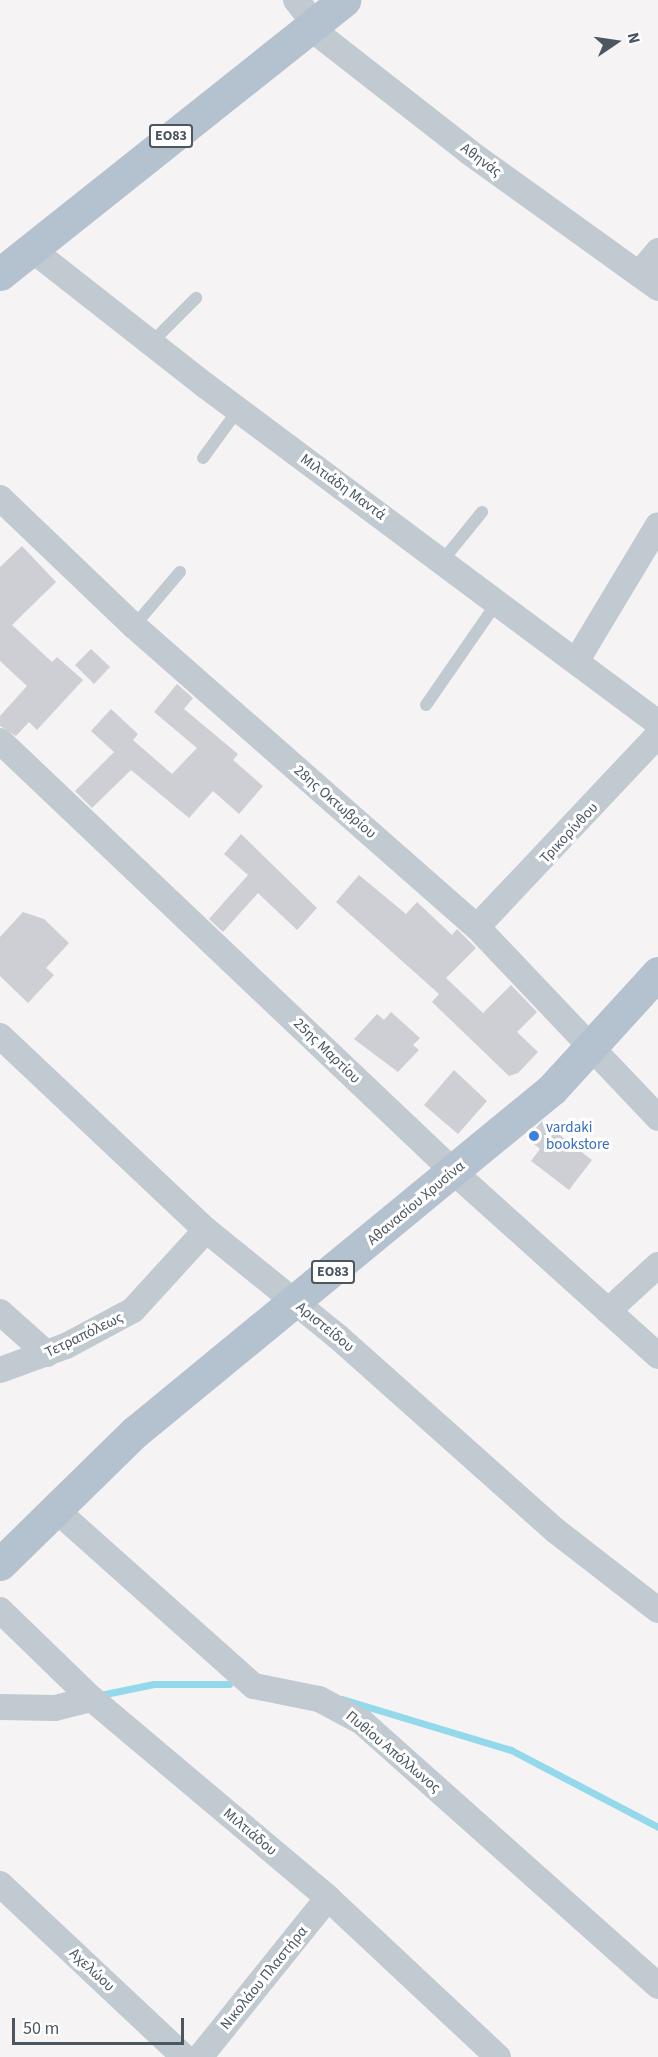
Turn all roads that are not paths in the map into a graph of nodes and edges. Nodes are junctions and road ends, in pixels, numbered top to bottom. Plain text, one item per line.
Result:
1 (344, 0) edge
2 (306, 16) edge
3 (30, 248) junction
4 (658, 251) edge
5 (0, 274) edge
6 (649, 281) edge
7 (196, 298) dead end
8 (151, 343) junction
9 (238, 410) junction
10 (203, 458) dead end
11 (0, 498) edge
12 (482, 512) dead end
13 (654, 542) edge
14 (443, 560) junction
15 (180, 572) dead end
16 (498, 601) junction
17 (134, 626) junction
18 (577, 660) junction
19 (426, 705) dead end
20 (658, 723) edge
21 (658, 735) edge
22 (0, 741) edge
23 (477, 927) junction
24 (658, 973) edge
25 (0, 1036) edge
26 (590, 1052) junction
27 (658, 1118) edge
28 (454, 1172) junction
29 (206, 1230) junction
30 (658, 1265) edge
31 (295, 1302) junction
32 (608, 1311) junction
33 (0, 1312) edge
34 (47, 1354) junction
35 (658, 1356) edge
36 (0, 1370) edge
37 (55, 1509) junction
38 (0, 1564) edge
39 (0, 1610) edge
40 (658, 1610) edge
41 (92, 1699) junction
42 (0, 1707) edge
43 (0, 1884) edge
44 (328, 1898) junction
45 (658, 1986) edge
46 (184, 2057) edge
47 (200, 2057) edge
48 (498, 2057) edge

1 - 2 main road, ΕΟ83
2 - 3 main road, ΕΟ83
2 - 6 street, Αθηνάς
3 - 5 main road, ΕΟ83
3 - 8 street, Μιλτιάδη Μαντά
4 - 6 street
7 - 8 lane
8 - 9 street, Μιλτιάδη Μαντά
9 - 10 lane
9 - 14 street, Μιλτιάδη Μαντά
11 - 17 street, 28ης Οκτωβρίου
12 - 14 lane
13 - 18 street
14 - 16 street, Μιλτιάδη Μαντά
15 - 17 lane
16 - 18 street, Μιλτιάδη Μαντά
16 - 19 lane
17 - 23 street, 28ης Οκτωβρίου
18 - 20 street, Μιλτιάδη Μαντά
21 - 23 street, Τρικορίνθου
22 - 28 street, 25ης Μαρτίου
23 - 26 street, 28ης Οκτωβρίου
24 - 26 main road, Αθανασίου Χρυσίνα / ΕΟ83
25 - 29 street, Αριστείδου
26 - 27 street, 28ης Οκτωβρίου
26 - 28 main road, Αθανασίου Χρυσίνα / ΕΟ83
28 - 31 main road, Αθανασίου Χρυσίνα / ΕΟ83
28 - 32 street, 25ης Μαρτίου
29 - 31 street, Αριστείδου
29 - 34 street, Τετραπόλεως
30 - 32 street
31 - 37 main road, Αθανασίου Χρυσίνα / ΕΟ83
31 - 40 street, Αριστείδου
32 - 35 street, 25ης Μαρτίου
33 - 34 street
34 - 36 street, Τετραπόλεως
37 - 38 main road, Αθανασίου Χρυσίνα / ΕΟ83
37 - 45 street, Πυθίου Απόλλωνος
39 - 41 street, Μιλτιάδου
41 - 42 street
41 - 44 street, Μιλτιάδου
43 - 46 street, Αχελώου
44 - 47 street, Νικολάου Πλαστήρα
44 - 48 street, Μιλτιάδου

